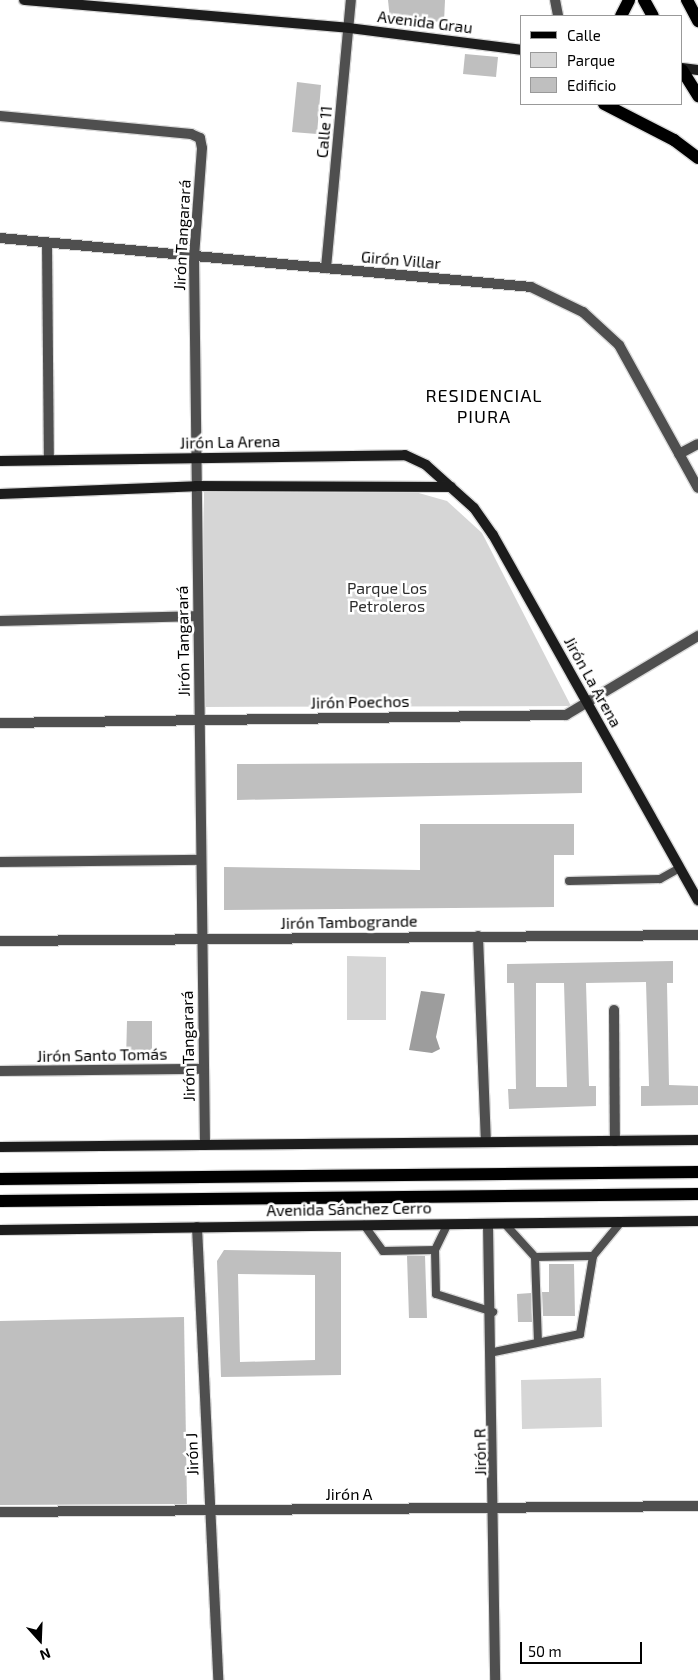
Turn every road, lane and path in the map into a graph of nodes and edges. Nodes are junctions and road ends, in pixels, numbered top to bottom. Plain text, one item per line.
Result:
1 (24, 0) edge
2 (351, 0) edge
3 (555, 0) edge
4 (628, 0) edge
5 (644, 0) edge
6 (686, 0) edge
7 (558, 15) edge
8 (621, 15) edge
9 (652, 15) edge
10 (698, 21) edge
11 (349, 28) junction
12 (520, 50) edge
13 (683, 69) edge
14 (698, 70) edge
15 (683, 71) edge
16 (698, 96) edge
17 (606, 105) edge
18 (0, 116) edge
19 (698, 158) edge
20 (0, 238) edge
21 (47, 243) junction
22 (194, 257) junction
23 (326, 268) junction
24 (698, 444) edge
25 (679, 454) junction
26 (196, 457) junction
27 (49, 460) junction
28 (0, 461) edge
29 (196, 486) junction
30 (450, 487) junction
31 (698, 488) edge
32 (0, 494) edge
33 (198, 616) junction
34 (0, 621) edge
35 (698, 636) edge
36 (587, 702) junction
37 (199, 719) junction
38 (0, 723) edge
39 (201, 860) junction
40 (0, 862) edge
41 (680, 868) junction
42 (568, 881) dead end
43 (698, 900) edge
44 (698, 935) edge
45 (478, 936) junction
46 (202, 939) junction
47 (0, 941) edge
48 (614, 1010) dead end
49 (204, 1069) junction
50 (0, 1071) edge
51 (698, 1140) edge
52 (615, 1141) junction
53 (486, 1142) junction
54 (205, 1145) junction
55 (0, 1148) edge
56 (698, 1172) edge
57 (0, 1179) edge
58 (698, 1194) edge
59 (0, 1201) edge
60 (621, 1222) junction
61 (698, 1222) edge
62 (488, 1224) junction
63 (505, 1224) junction
64 (364, 1225) junction
65 (447, 1225) junction
66 (197, 1227) junction
67 (0, 1230) edge
68 (435, 1250) junction
69 (593, 1256) junction
70 (535, 1257) junction
71 (493, 1312) junction
72 (538, 1342) junction
73 (494, 1352) junction
74 (698, 1506) edge
75 (495, 1508) junction
76 (209, 1510) junction
77 (0, 1512) edge
78 (218, 1680) edge
79 (495, 1680) edge

1 - 11 main road, Avenida Grau
2 - 11 street, Calle 11
3 - 7 street
4 - 8 main road
5 - 9 main road
6 - 10 main road
11 - 12 main road, Avenida Grau
11 - 23 street, Calle 11
13 - 14 main road
15 - 16 main road
17 - 19 main road
18 - 22 street, Jirón Tangarará
20 - 21 street, Girón Villar
21 - 22 street, Girón Villar
21 - 27 street
22 - 23 street, Girón Villar
22 - 26 street, Jirón Tangarará
23 - 25 street, Girón Villar
24 - 25 street
25 - 31 street, Girón Villar
26 - 27 main road, Jirón La Arena
26 - 29 street, Jirón Tangarará
26 - 30 main road, Jirón La Arena
27 - 28 main road, Jirón La Arena
29 - 30 main road
29 - 32 main road
29 - 33 street, Jirón Tangarará
30 - 36 main road, Jirón La Arena
33 - 34 street
33 - 37 street, Jirón Tangarará
35 - 36 street, Jirón Poechos
36 - 37 street, Jirón Poechos
36 - 41 main road, Jirón La Arena
37 - 38 street, Jirón Poechos
37 - 39 street, Jirón Tangarará
39 - 40 street
39 - 46 street, Jirón Tangarará
41 - 42 lane
41 - 43 main road, Jirón La Arena
44 - 45 street, Jirón Tambogrande
45 - 46 street, Jirón Tambogrande
45 - 53 street
46 - 47 street, Jirón Tambogrande
46 - 49 street, Jirón Tangarará
48 - 52 street
49 - 50 street, Jirón Santo Tomás
49 - 54 street, Jirón Tangarará
51 - 52 main road
52 - 53 main road
53 - 54 main road
54 - 55 main road
56 - 57 main road, Avenida Sánchez Cerro
58 - 59 main road, Avenida Sánchez Cerro
60 - 61 main road, Avenida Sánchez Cerro
60 - 63 main road, Avenida Sánchez Cerro
60 - 69 lane
62 - 63 main road, Avenida Sánchez Cerro
62 - 65 main road, Avenida Sánchez Cerro
62 - 71 street, Jirón R
63 - 70 lane
64 - 65 main road, Avenida Sánchez Cerro
64 - 66 main road, Avenida Sánchez Cerro
64 - 68 lane
65 - 68 lane
66 - 67 main road, Avenida Sánchez Cerro
66 - 76 street, Jirón J
68 - 71 lane
69 - 70 lane
69 - 72 lane
70 - 72 lane
71 - 73 street, Jirón R
72 - 73 lane
73 - 75 street, Jirón R
74 - 75 street, Jirón A
75 - 76 street, Jirón A
75 - 79 street, Jirón R
76 - 77 street, Jirón A
76 - 78 street, Jirón J

